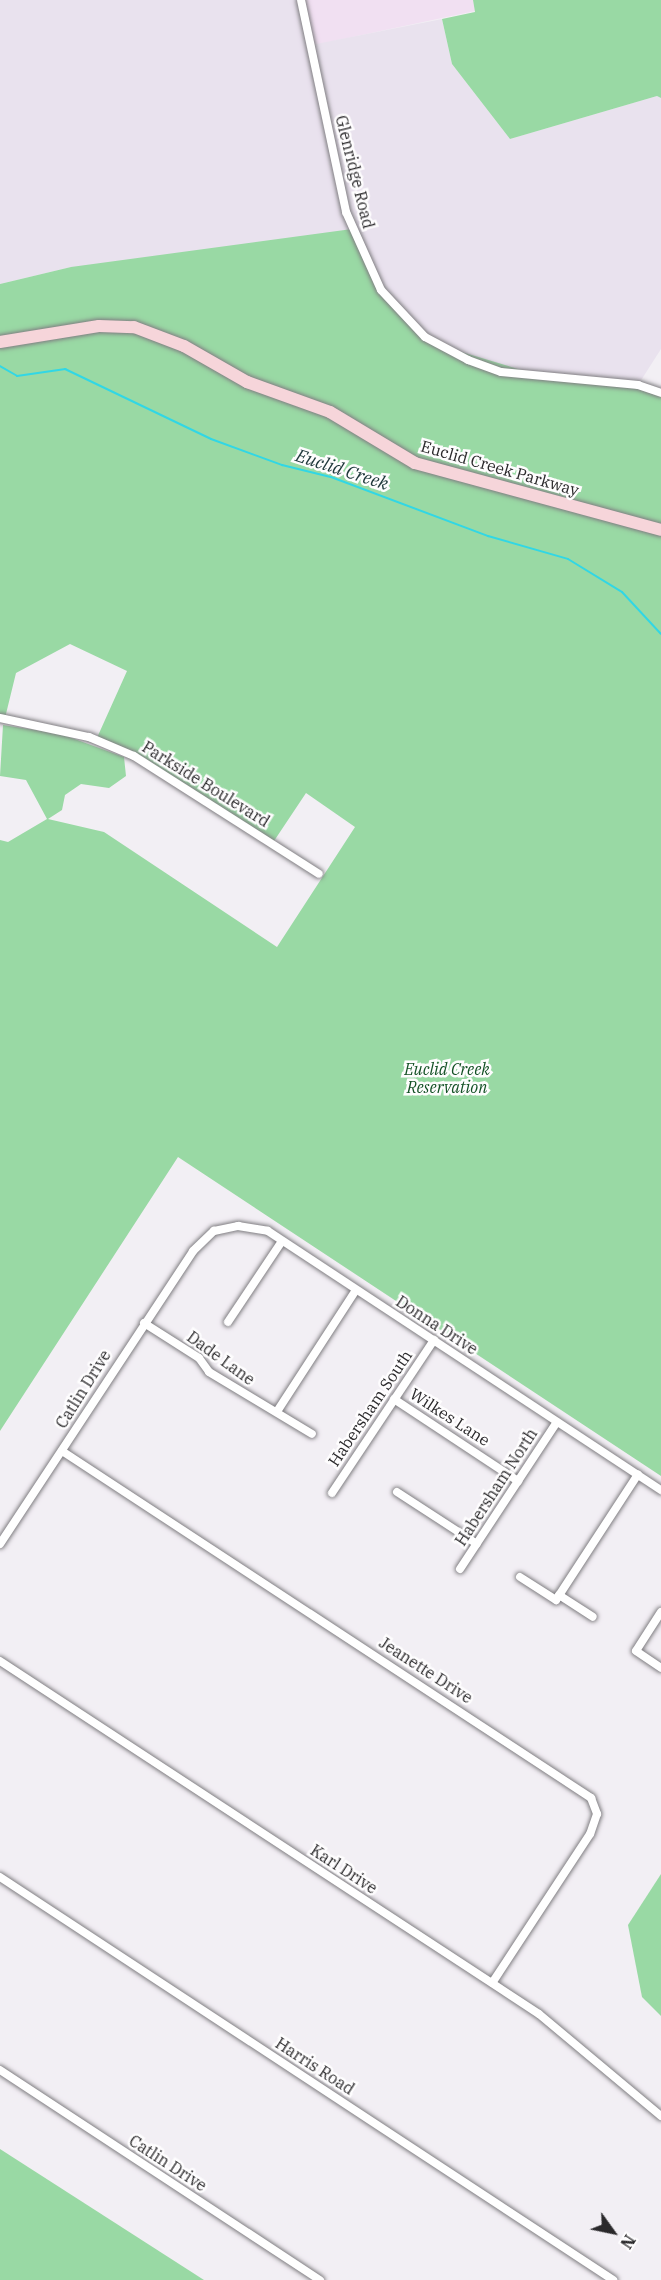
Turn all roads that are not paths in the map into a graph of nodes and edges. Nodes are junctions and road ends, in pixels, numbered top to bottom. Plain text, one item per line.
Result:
1 (301, 0) edge
2 (0, 342) edge
3 (661, 393) edge
4 (661, 530) edge
5 (0, 718) edge
6 (319, 874) dead end
7 (282, 1241) junction
8 (193, 1251) joint
9 (356, 1290) junction
10 (228, 1322) dead end
11 (144, 1323) junction
12 (434, 1340) junction
13 (394, 1399) junction
14 (278, 1410) junction
15 (557, 1422) junction
16 (312, 1434) dead end
17 (62, 1451) junction
18 (638, 1474) junction
19 (518, 1481) junction
20 (661, 1490) edge
21 (398, 1492) dead end
22 (332, 1493) dead end
23 (0, 1544) edge
24 (477, 1544) junction
25 (460, 1569) dead end
26 (520, 1577) dead end
27 (559, 1596) junction
28 (661, 1612) edge
29 (593, 1617) dead end
30 (0, 1661) edge
31 (661, 1668) edge
32 (0, 1876) edge
33 (492, 1983) junction
34 (0, 2070) edge
35 (661, 2116) edge
36 (320, 2280) edge
37 (613, 2280) edge

1 - 3 street, Glenridge Road
2 - 4 street, Euclid Creek Parkway
5 - 6 street, Parkside Boulevard
7 - 8 street, Donna Drive
7 - 9 street, Donna Drive
7 - 10 street
8 - 11 street, Catlin Drive
9 - 12 street, Donna Drive
9 - 14 street
11 - 14 street, Dade Lane
11 - 17 street, Catlin Drive
12 - 13 street, Habersham South
12 - 15 street, Donna Drive
13 - 19 street, Wilkes Lane
13 - 22 street, Habersham South
14 - 16 street, Dade Lane
15 - 18 street, Donna Drive
15 - 19 street, Habersham North
17 - 23 street, Catlin Drive
17 - 33 street, Jeanette Drive
18 - 20 street, Donna Drive
18 - 27 street
19 - 24 street, Habersham North
21 - 24 street
24 - 25 street, Habersham North
26 - 27 street
27 - 29 street
28 - 31 street
30 - 33 street, Karl Drive
32 - 37 street, Harris Road
33 - 35 street, Karl Drive
34 - 36 street, Catlin Drive

